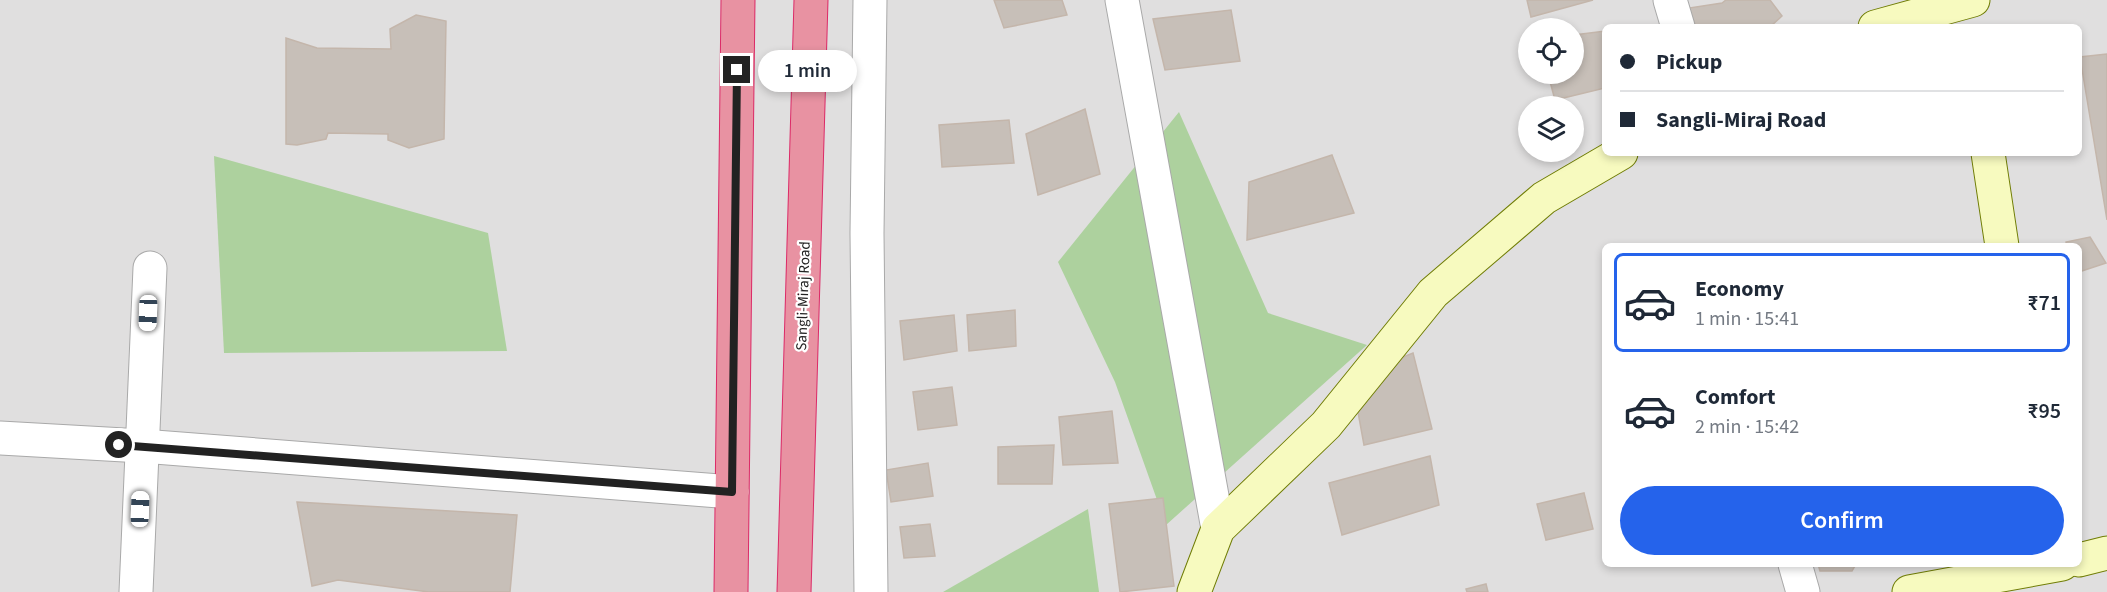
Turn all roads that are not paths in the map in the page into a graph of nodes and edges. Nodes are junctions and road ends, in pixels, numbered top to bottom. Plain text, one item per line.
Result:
1 (738, 0) edge
2 (811, 0) edge
3 (870, 0) edge
4 (1122, 0) edge
5 (1670, 0) edge
6 (1965, 8) edge
7 (1677, 24) edge
8 (1889, 24) edge
9 (1616, 156) edge
10 (1988, 156) edge
11 (2002, 243) edge
12 (150, 268) dead end
13 (0, 438) edge
14 (142, 446) junction
15 (732, 492) junction
16 (1218, 530) junction
17 (2107, 553) edge
18 (2082, 559) edge
19 (1796, 567) edge
20 (2054, 567) edge
21 (2028, 576) edge
22 (136, 592) edge
23 (731, 592) edge
24 (794, 592) edge
25 (871, 592) edge
26 (1194, 592) edge
27 (1803, 592) edge
28 (1909, 592) edge

1 - 15 highway
2 - 24 highway, Sangli-Miraj Road
3 - 25 street
4 - 16 street
5 - 7 street
6 - 8 street
9 - 16 street
10 - 11 street
12 - 14 street
13 - 14 street
14 - 15 street
14 - 22 street
15 - 23 highway
16 - 26 street
17 - 18 street
19 - 27 street
20 - 21 street
21 - 28 street

